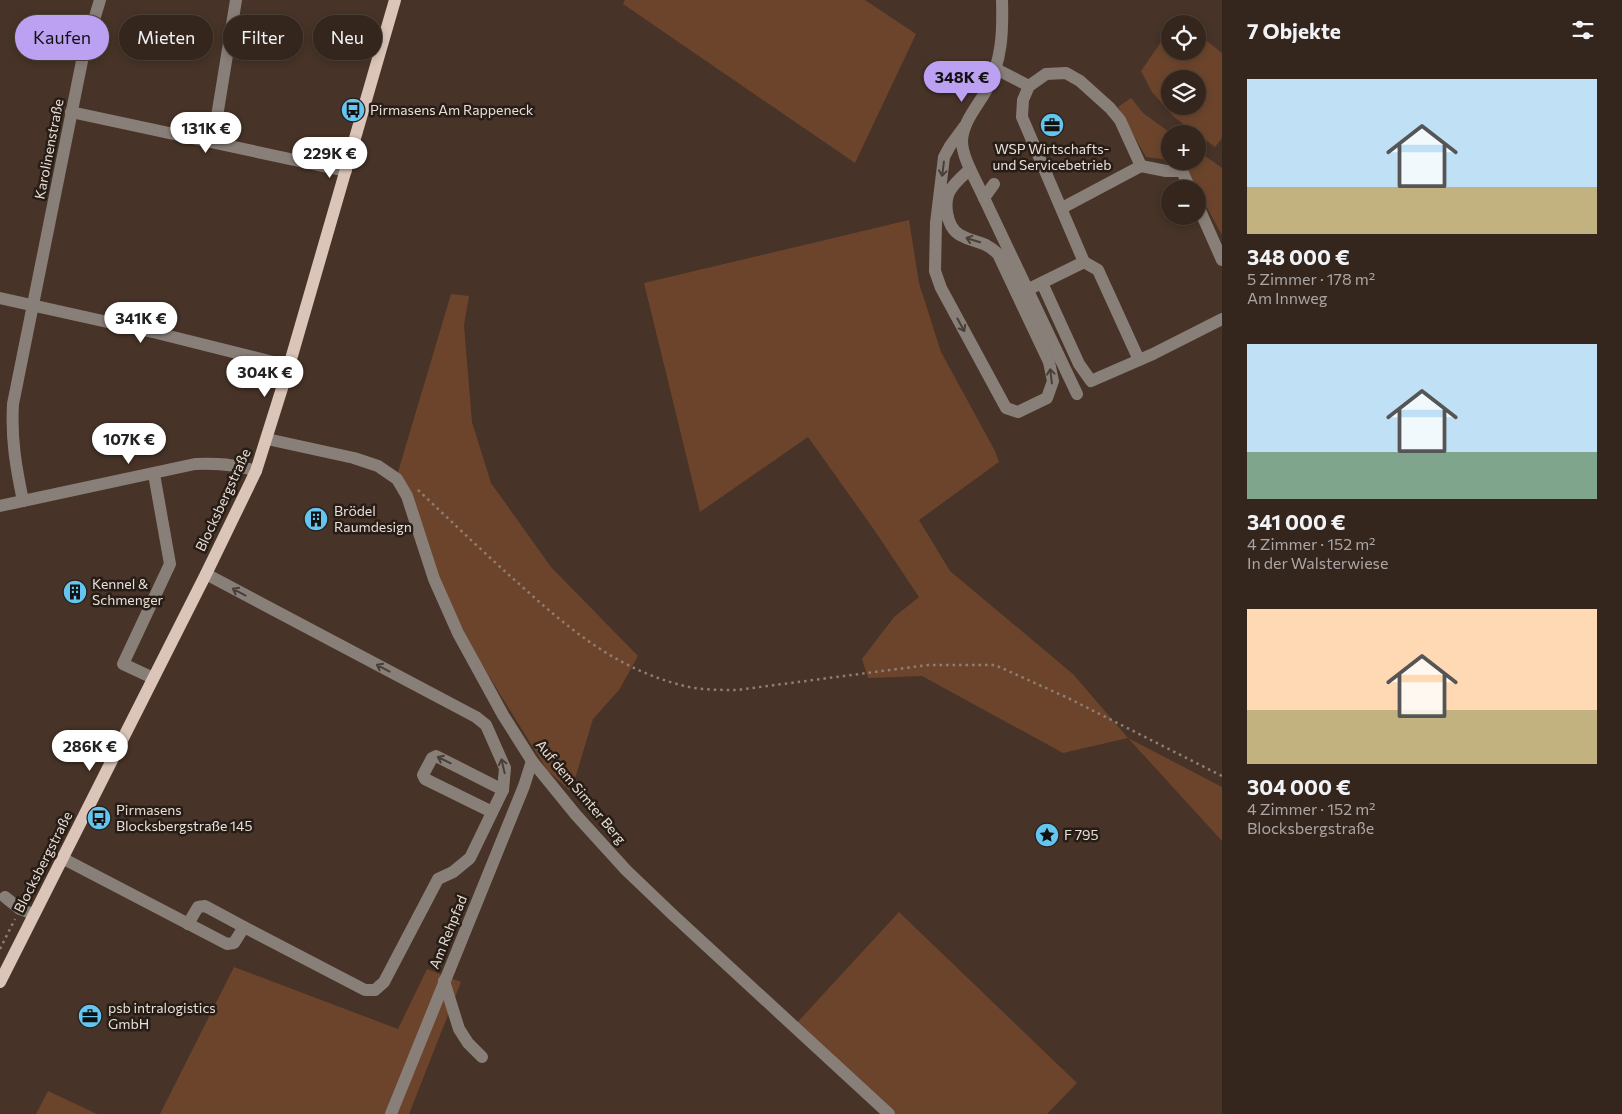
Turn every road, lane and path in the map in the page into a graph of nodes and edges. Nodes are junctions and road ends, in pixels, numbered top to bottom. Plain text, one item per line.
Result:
1 (100, 0) edge
2 (236, 0) edge
3 (395, 0) edge
4 (1002, 0) edge
5 (996, 68) junction
6 (1029, 86) junction
7 (72, 112) junction
8 (964, 127) junction
9 (213, 141) junction
10 (1141, 166) junction
11 (970, 169) junction
12 (346, 171) junction
13 (1186, 180) edge
14 (994, 184) dead end
15 (984, 198) junction
16 (1062, 208) junction
17 (1206, 224) edge
18 (1222, 260) edge
19 (1084, 262) junction
20 (1042, 283) junction
21 (1027, 290) junction
22 (0, 298) edge
23 (32, 306) junction
24 (1222, 319) edge
25 (1139, 360) junction
26 (289, 366) junction
27 (1076, 394) dead end
28 (266, 439) junction
29 (256, 470) junction
30 (154, 474) junction
31 (417, 489) dead end
32 (23, 501) junction
33 (0, 506) edge
34 (206, 574) junction
35 (153, 678) junction
36 (532, 761) junction
37 (1222, 776) edge
38 (503, 790) junction
39 (492, 812) junction
40 (62, 858) junction
41 (5, 898) dead end
42 (20, 908) junction
43 (33, 914) junction
44 (188, 924) junction
45 (244, 927) junction
46 (0, 949) edge
47 (444, 981) junction
48 (0, 982) edge
49 (482, 1057) dead end
50 (391, 1114) edge
51 (889, 1114) edge

1 - 7 street, Karolinenstraße
2 - 9 street
3 - 12 main road, Blocksbergstraße
4 - 5 street
5 - 6 street
5 - 8 street
6 - 10 street
6 - 16 street
7 - 9 street
7 - 23 street, Karolinenstraße
8 - 11 street
8 -> 11 street
9 - 12 street
10 - 13 street
10 - 16 street
11 - 15 street
12 - 26 main road, Blocksbergstraße
14 - 15 street
15 - 21 street
16 - 19 street
17 - 18 street
19 - 20 street
19 - 25 street
20 - 21 street
20 - 25 street
21 - 27 street
22 - 23 street
23 - 26 street
23 - 32 street, Karolinenstraße
24 - 25 street
26 - 28 main road, Blocksbergstraße
28 - 29 main road, Blocksbergstraße
28 - 36 street, Auf dem Simter Berg
29 - 30 street
29 - 34 main road, Blocksbergstraße
30 - 32 street
30 - 35 street
31 - 37 path
32 - 33 street
34 - 35 main road, Blocksbergstraße
38 -> 34 street
35 - 40 main road, Blocksbergstraße
36 - 47 street, Am Rehpfad
36 - 51 street, Auf dem Simter Berg
38 - 39 street
38 -> 39 street
39 - 45 street
40 - 43 main road, Blocksbergstraße
40 - 44 street
41 - 42 street
42 - 43 street
42 - 46 path
43 - 48 main road, Blocksbergstraße
44 - 45 street
44 - 45 street
47 - 49 street
47 - 50 street, Am Rehpfad

